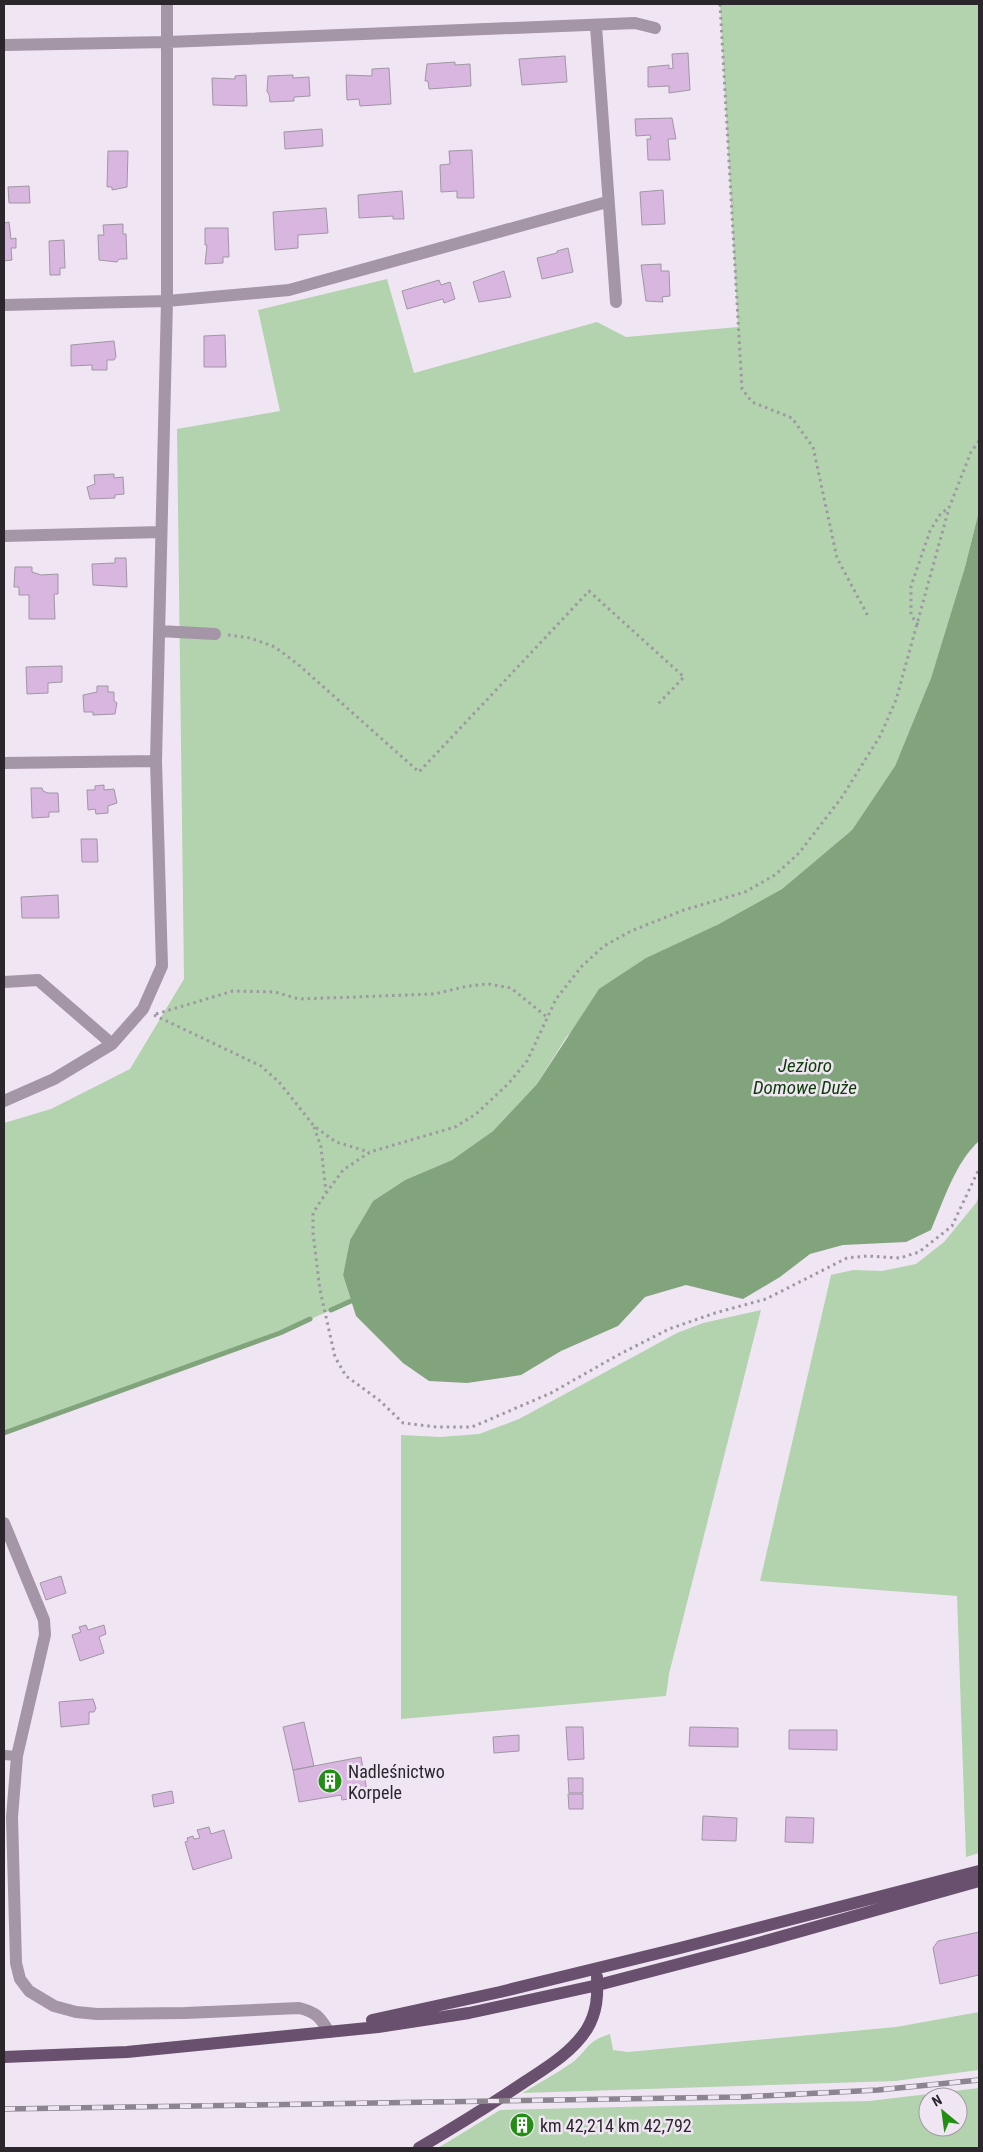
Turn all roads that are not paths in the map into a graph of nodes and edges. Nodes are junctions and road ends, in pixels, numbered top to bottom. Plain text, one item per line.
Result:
1 (167, 4) edge
2 (596, 26) junction
3 (656, 28) dead end
4 (168, 42) junction
5 (4, 45) edge
6 (607, 202) junction
7 (168, 301) junction
8 (616, 302) dead end
9 (4, 305) edge
10 (161, 532) junction
11 (4, 536) edge
12 (159, 632) junction
13 (215, 634) road end
14 (156, 761) junction
15 (4, 762) edge
16 (4, 982) edge
17 (112, 1044) junction
18 (4, 1102) edge
19 (4, 1523) edge
20 (4, 1755) edge
21 (17, 1756) junction
22 (979, 1871) edge
23 (979, 1881) edge
24 (597, 1967) junction
25 (598, 1985) junction
26 (329, 2032) junction
27 (4, 2057) edge
28 (419, 2148) edge

1 - 4 street
2 - 3 street
2 - 4 street
2 - 6 street
4 - 5 street
4 - 7 street
6 - 7 street
6 - 8 street
7 - 9 street
7 - 10 street
10 - 11 street
10 - 12 street
12 - 13 street
12 - 14 street
14 - 15 street
14 - 17 street
16 - 17 street
17 - 18 street
19 - 21 street
20 - 21 lane
21 - 26 street
22 - 24 main road
23 - 25 main road
24 - 25 main road
24 - 26 main road
25 - 26 main road
25 - 28 main road
26 - 27 main road

